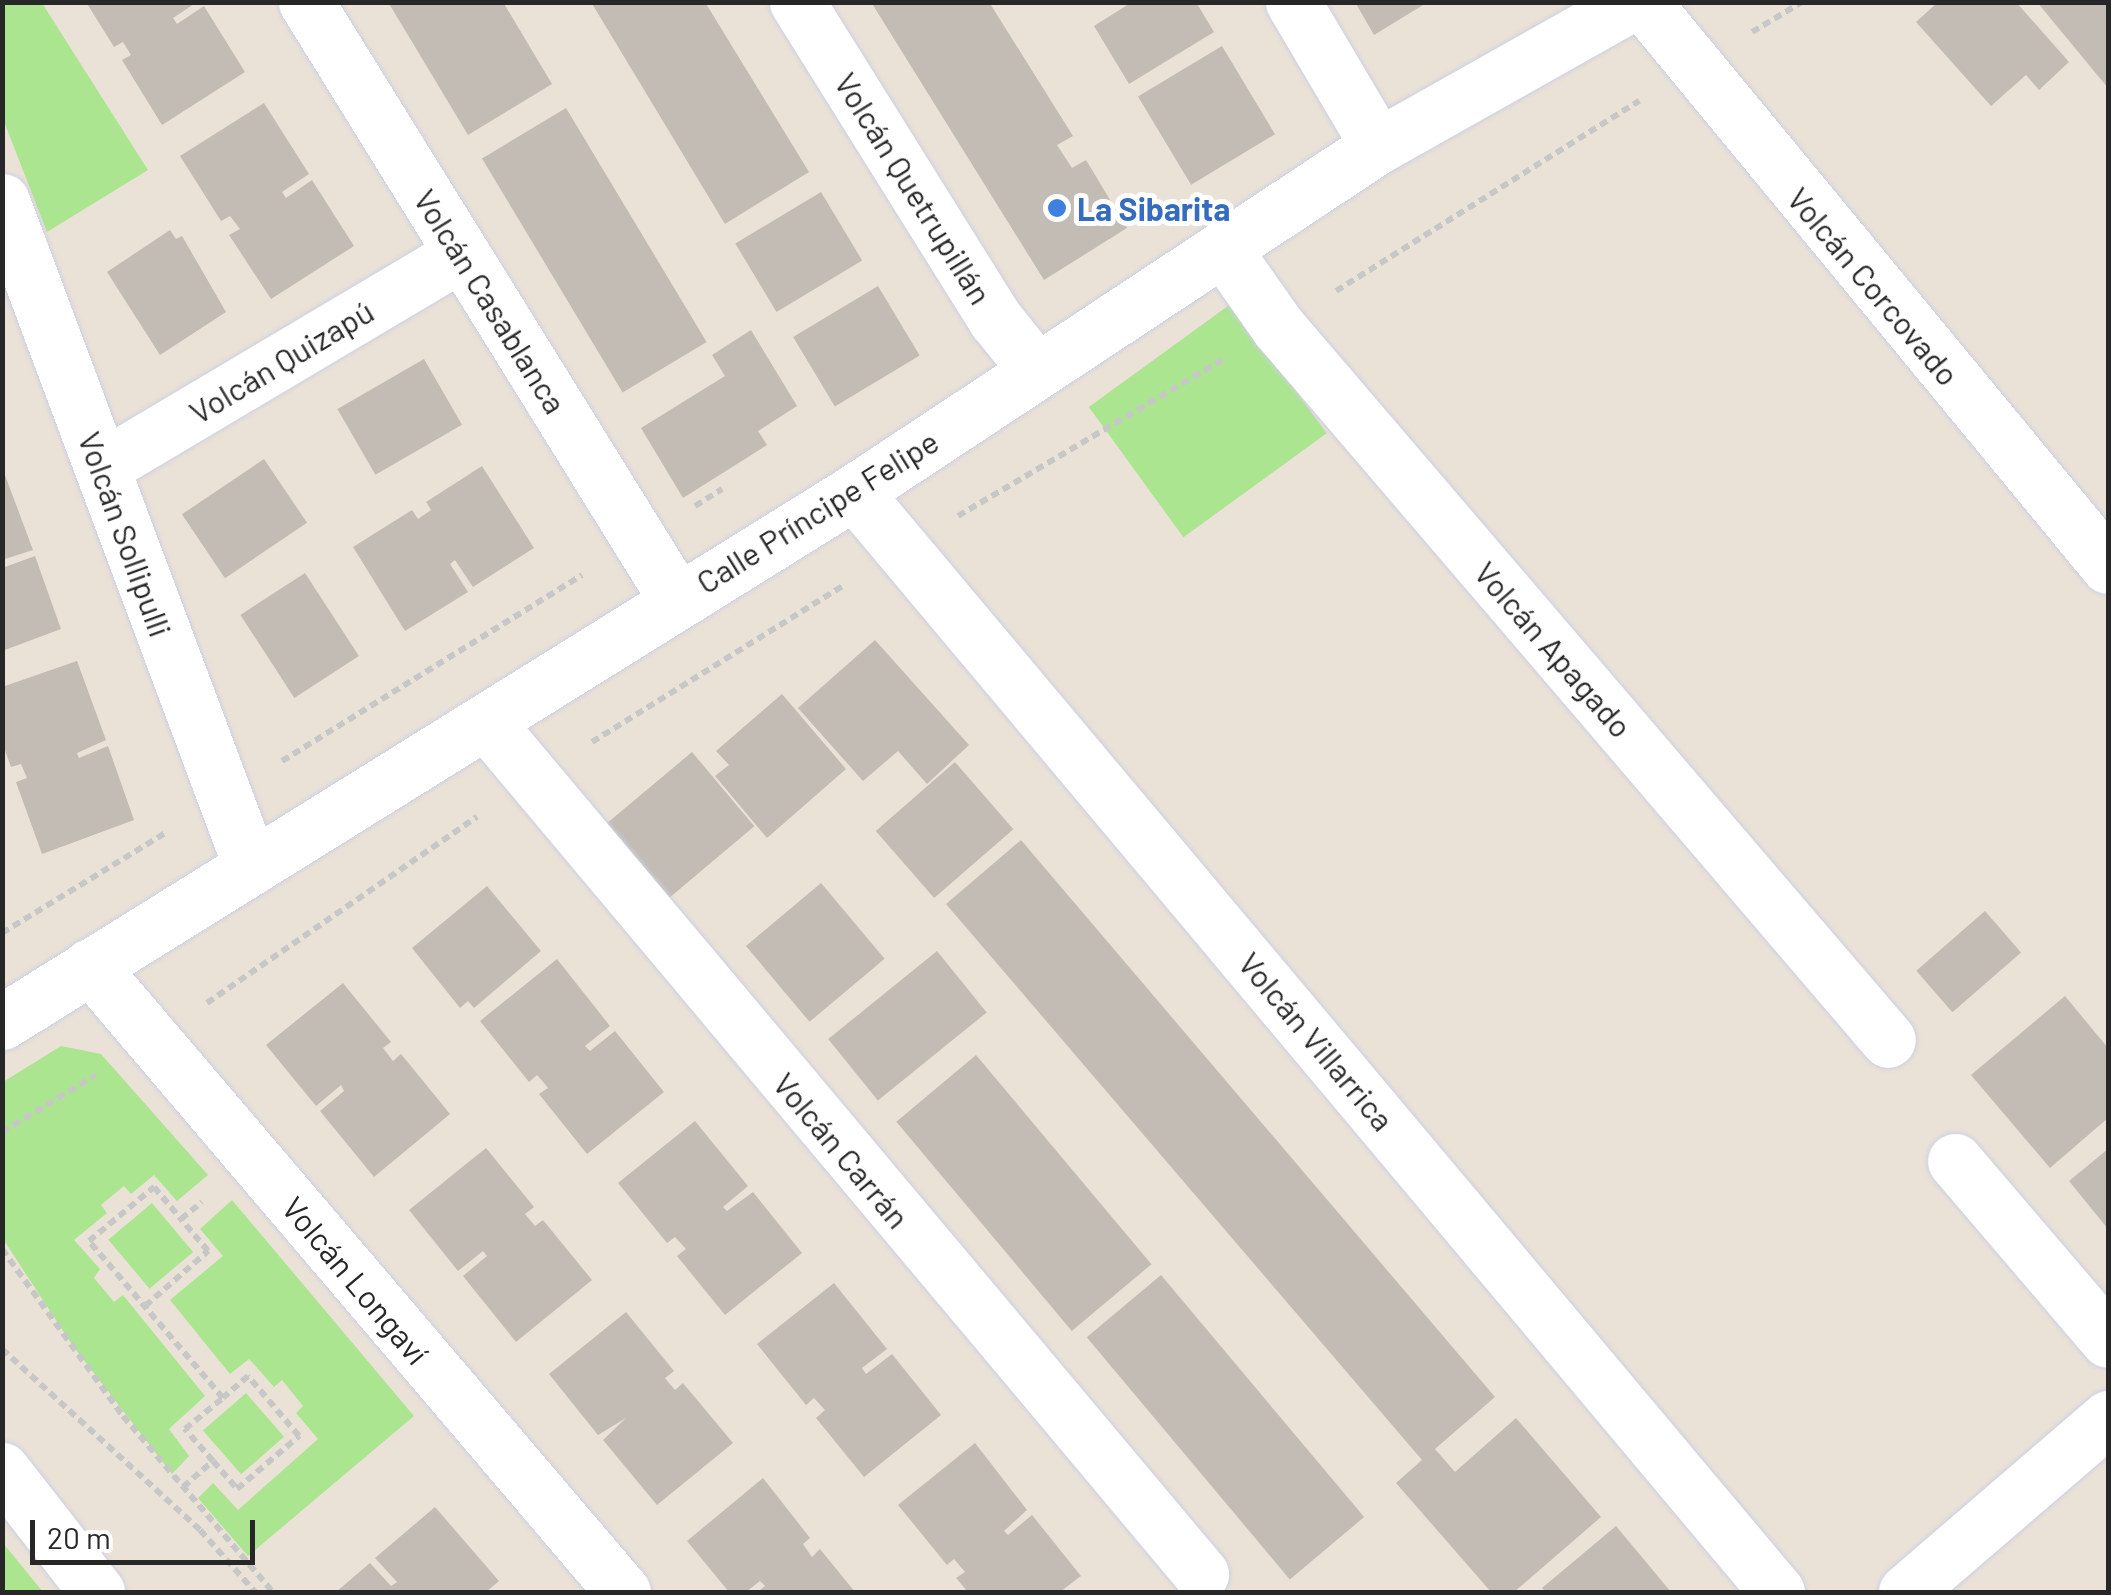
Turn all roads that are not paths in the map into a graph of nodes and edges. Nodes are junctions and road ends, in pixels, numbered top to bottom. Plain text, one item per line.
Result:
1 (306, 2) edge
2 (797, 2) edge
3 (1292, 2) edge
4 (1634, 2) edge
5 (1643, 2) edge
6 (1378, 146) junction
7 (2, 201) edge
8 (1226, 253) junction
9 (461, 254) junction
10 (1036, 370) junction
11 (102, 467) junction
12 (854, 492) junction
13 (2108, 566) edge
14 (676, 599) junction
15 (487, 723) junction
16 (251, 867) junction
17 (90, 966) junction
18 (2, 1022) edge
19 (1888, 1040) dead end
20 (1955, 1161) dead end
21 (2108, 1340) edge
22 (2108, 1418) edge
23 (2, 1470) edge
24 (1201, 1574) dead end
25 (1917, 1589) edge
26 (97, 1592) edge
27 (623, 1592) edge
28 (1777, 1592) edge

1 - 9 street, Volcán Casablanca
2 - 10 street, Volcán Quetrupillán
3 - 6 street
4 - 6 street, Calle Príncipe Felipe
5 - 13 street, Volcán Corcovado
6 - 8 street, Calle Príncipe Felipe
7 - 11 street, Volcán Sollipulli
8 - 10 street, Calle Príncipe Felipe
8 - 19 street, Volcán Apagado
9 - 11 street, Volcán Quizapú
9 - 14 street, Volcán Casablanca
10 - 12 street, Calle Príncipe Felipe
11 - 16 street, Volcán Sollipulli
12 - 14 street, Calle Príncipe Felipe
12 - 28 street, Volcán Villarrica
14 - 15 street, Calle Príncipe Felipe
15 - 16 street, Calle Príncipe Felipe
15 - 24 street, Volcán Carrán
16 - 17 street, Calle Príncipe Felipe
17 - 18 street, Calle Príncipe Felipe
17 - 27 street, Volcán Longaví
20 - 21 street
22 - 25 street
23 - 26 street

